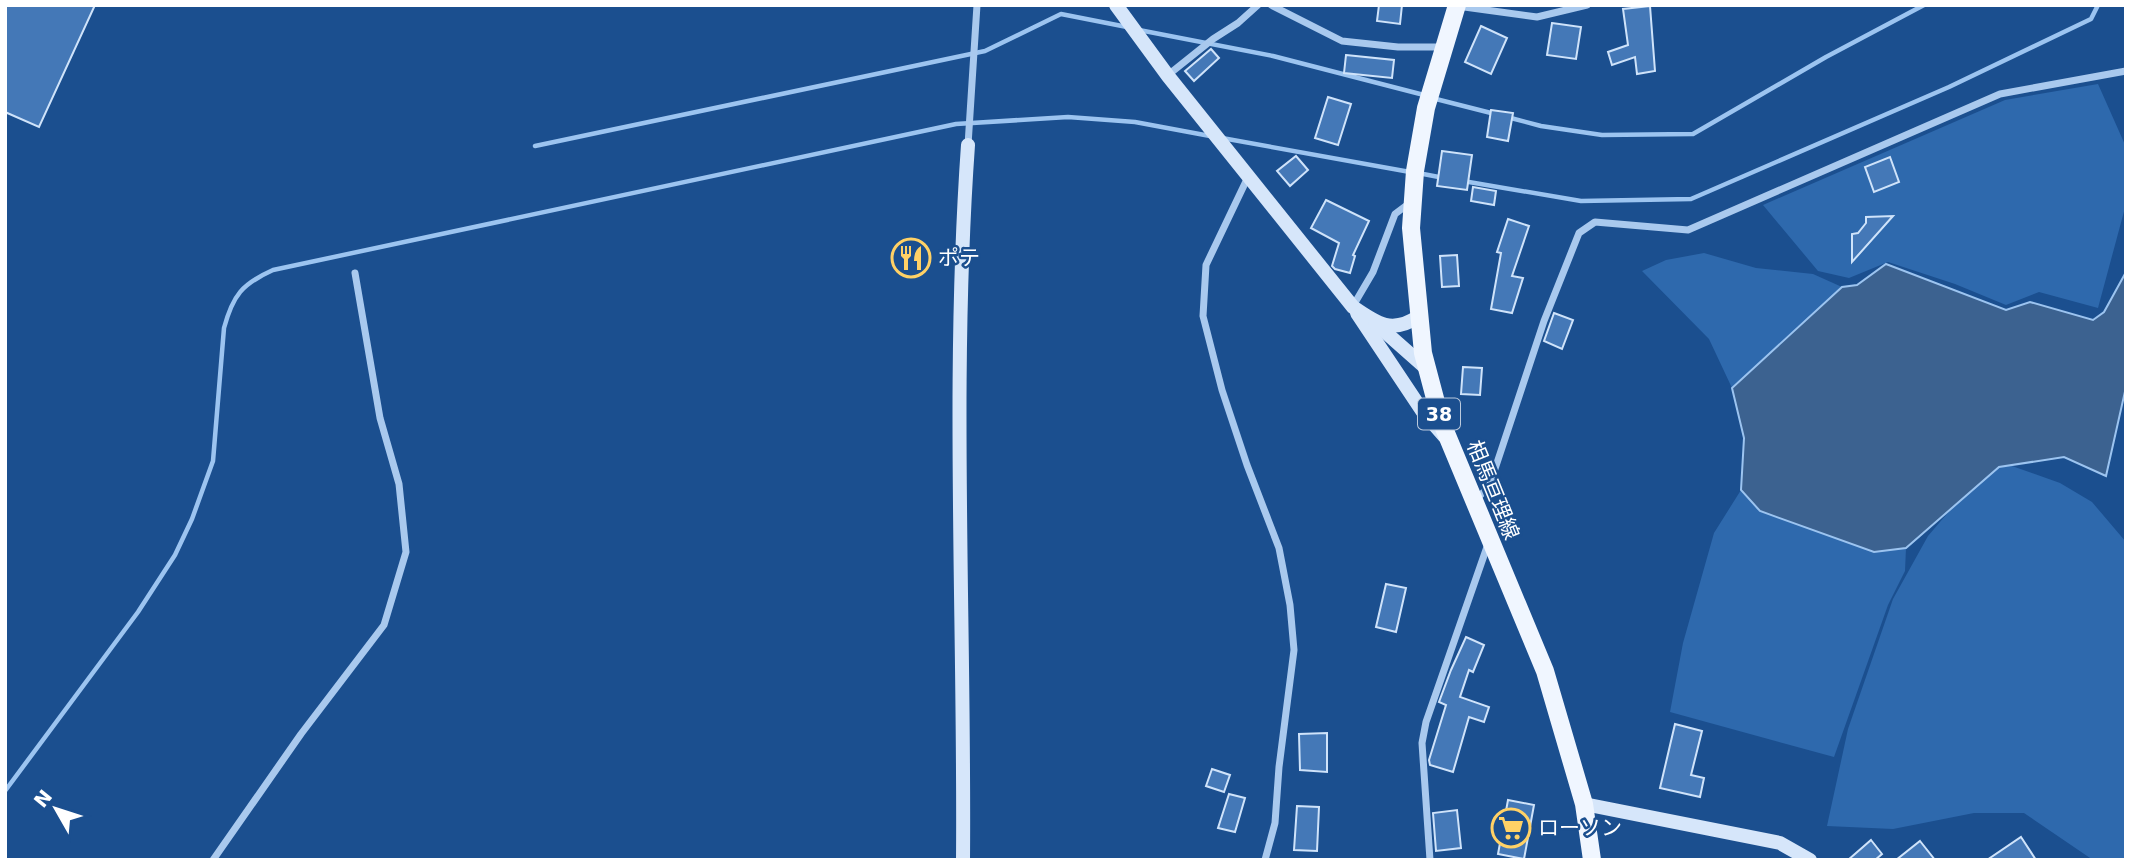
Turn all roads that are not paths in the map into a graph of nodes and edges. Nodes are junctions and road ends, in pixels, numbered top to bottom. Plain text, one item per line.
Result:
1 (976, 5) edge
2 (1115, 5) edge
3 (1258, 5) edge
4 (1271, 5) edge
5 (1587, 5) edge
6 (1456, 6) edge
7 (1444, 47) junction
8 (2126, 71) edge
9 (1168, 76) junction
10 (968, 145) joint
11 (1249, 176) junction
12 (1413, 200) junction
13 (355, 273) dead end
14 (1353, 307) junction
15 (1419, 316) junction
16 (1374, 323) junction
17 (1427, 369) junction
18 (1450, 443) junction
19 (1474, 501) junction
20 (1489, 540) junction
21 (1584, 804) junction
22 (213, 860) edge
23 (962, 860) edge
24 (1265, 860) edge
25 (1430, 860) edge
26 (1592, 860) edge
27 (1810, 860) edge

1 - 10 street
2 - 9 street
3 - 9 street
4 - 7 street
5 - 6 street
6 - 7 main road, 相馬亘理線 / 38
7 - 12 main road, 相馬亘理線 / 38
8 - 19 street
9 - 11 street
10 - 23 street
11 - 14 street
11 - 24 street
12 - 14 street
12 - 15 main road, 相馬亘理線 / 38
13 - 22 street
14 - 16 street
14 - 18 street
15 - 16 street
15 - 17 main road, 相馬亘理線 / 38
16 - 17 street
17 - 18 main road, 相馬亘理線 / 38
18 - 19 main road, 相馬亘理線 / 38
19 - 20 main road, 相馬亘理線 / 38
20 - 21 main road, 相馬亘理線 / 38
20 - 25 street
21 - 26 main road, 相馬亘理線 / 38
21 - 27 street

